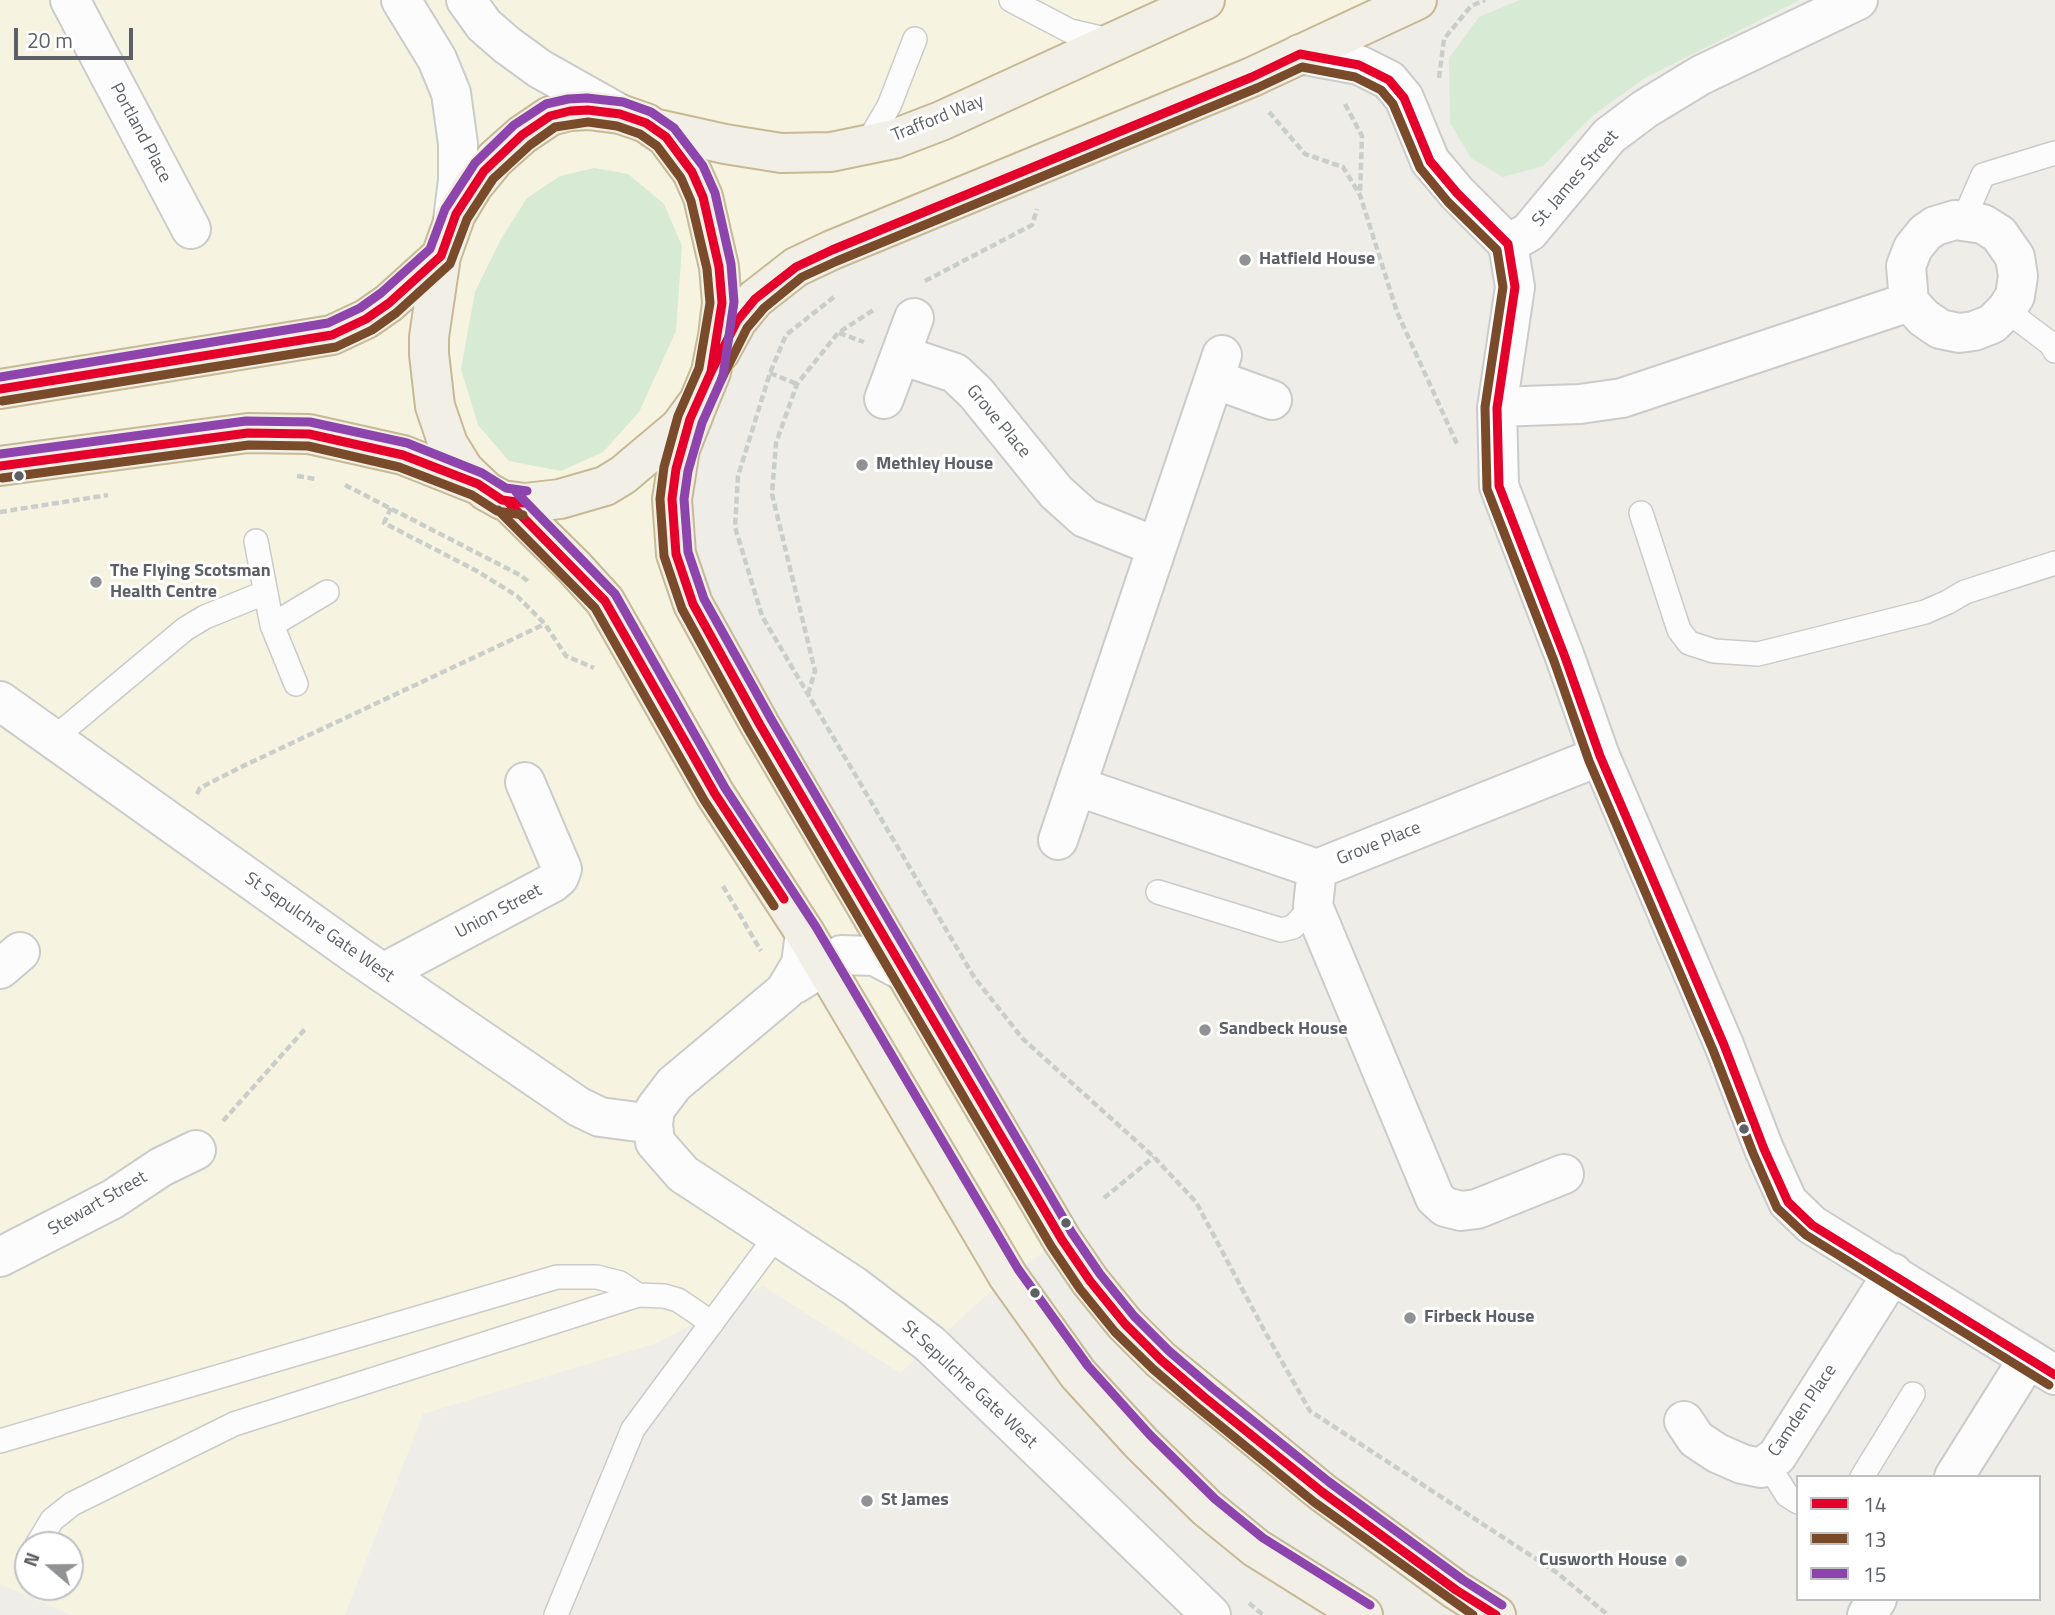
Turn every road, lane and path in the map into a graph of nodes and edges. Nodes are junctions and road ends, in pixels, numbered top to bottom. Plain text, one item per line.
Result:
1 (70, 0) edge
2 (401, 0) edge
3 (466, 0) edge
4 (1011, 0) edge
5 (1205, 0) edge
6 (1417, 0) edge
7 (1858, 0) edge
8 (915, 39) dead end
9 (1115, 41) junction
10 (1300, 54) junction
11 (1344, 101) dead end
12 (1268, 110) dead end
13 (636, 121) junction
14 (866, 145) junction
15 (2055, 153) edge
16 (1360, 195) junction
17 (453, 220) junction
18 (1963, 221) junction
19 (191, 229) dead end
20 (1508, 244) junction
21 (441, 256) junction
22 (841, 293) dead end
23 (1909, 302) junction
24 (2006, 310) junction
25 (914, 318) dead end
26 (2055, 351) edge
27 (901, 355) junction
28 (770, 373) junction
29 (797, 384) dead end
30 (705, 386) junction
31 (0, 388) edge
32 (884, 399) dead end
33 (1272, 400) dead end
34 (1497, 407) junction
35 (1457, 445) dead end
36 (0, 466) edge
37 (290, 475) dead end
38 (317, 480) dead end
39 (343, 484) dead end
40 (492, 493) junction
41 (108, 495) dead end
42 (391, 508) junction
43 (0, 512) edge
44 (1641, 513) dead end
45 (256, 541) dead end
46 (1157, 547) junction
47 (2055, 563) edge
48 (538, 590) dead end
49 (327, 592) dead end
50 (264, 593) junction
51 (545, 624) junction
52 (272, 625) junction
53 (594, 667) dead end
54 (296, 684) dead end
55 (0, 701) edge
56 (53, 739) junction
57 (1600, 756) junction
58 (525, 782) dead end
59 (1076, 786) junction
60 (178, 829) junction
61 (1058, 840) dead end
62 (1315, 887) junction
63 (1158, 892) dead end
64 (814, 949) junction
65 (905, 972) junction
66 (383, 973) junction
67 (306, 1028) dead end
68 (653, 1124) junction
69 (196, 1150) joint
70 (1154, 1157) junction
71 (1564, 1174) dead end
72 (1104, 1198) dead end
73 (777, 1235) junction
74 (0, 1257) edge
75 (1893, 1273) junction
76 (638, 1295) junction
77 (712, 1323) junction
78 (2042, 1367) edge
79 (1913, 1394) dead end
80 (1684, 1422) dead end
81 (0, 1441) edge
82 (1768, 1463) junction
83 (1863, 1475) edge
84 (1956, 1475) edge
85 (1796, 1501) edge
86 (45, 1531) edge
87 (556, 1615) edge
88 (1211, 1615) edge
89 (1363, 1615) edge
90 (1496, 1615) edge
91 (1608, 1615) edge

1 - 19 street, Portland Place
2 - 17 street
3 - 13 street
4 - 9 lane
5 - 9 highway, Trafford Way
6 - 10 highway
7 - 20 street, St. James Street
8 - 14 lane
9 - 14 highway, Trafford Way
10 - 20 street
10 - 30 highway
11 - 16 path
12 - 16 path
13 - 14 highway, Trafford Way
13 - 17 highway, Trafford Way
13 - 30 highway
15 - 18 lane
16 - 35 path
17 - 21 highway, Trafford Way
18 - 23 street
18 - 24 street
20 - 34 street
21 - 31 highway
21 - 40 highway, Trafford Way
22 - 28 path
23 - 24 street
23 - 34 street
24 - 26 lane
25 - 27 street
27 - 32 street
27 - 46 street, Grove Place
28 - 29 path
28 - 70 path
30 - 40 highway
30 - 65 highway
33 - 46 street
34 - 57 street
36 - 40 highway
37 - 38 path
39 - 42 path
40 - 64 highway, Trafford Way
41 - 43 path
42 - 48 path
42 - 51 path
44 - 47 lane
45 - 50 lane
46 - 59 street
49 - 52 lane
50 - 52 lane
50 - 56 lane
51 - 53 path
51 - 60 path
52 - 54 lane
55 - 56 street, St Sepulchre Gate West
56 - 60 street, St Sepulchre Gate West
57 - 62 street, Grove Place
57 - 75 street
58 - 66 street, Union Street
59 - 61 street
59 - 62 street, Grove Place
60 - 66 street, St Sepulchre Gate West
62 - 63 lane
62 - 71 street
64 - 65 street
64 - 68 street
64 - 89 highway, Trafford Way
65 - 90 highway
66 - 68 street, St Sepulchre Gate West
67 - 69 path
68 - 73 street, St Sepulchre Gate West
69 - 74 street, Stewart Street
70 - 72 path
70 - 91 path
73 - 77 lane
73 - 88 street, St Sepulchre Gate West
75 - 78 street
75 - 82 street, Camden Place
76 - 77 lane
76 - 81 lane
76 - 86 lane
77 - 87 lane
78 - 84 street
79 - 83 lane
80 - 82 street, Camden Place
82 - 85 lane

